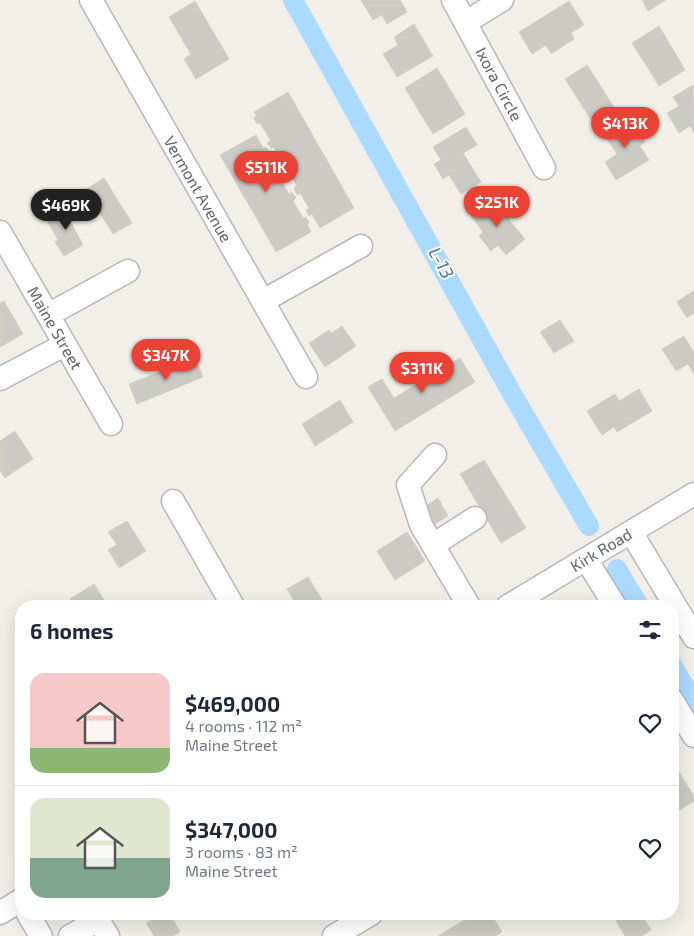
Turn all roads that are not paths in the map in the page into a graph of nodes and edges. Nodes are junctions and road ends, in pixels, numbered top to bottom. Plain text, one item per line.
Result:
1 (91, 0) edge
2 (453, 0) edge
3 (502, 0) edge
4 (466, 22) junction
5 (544, 168) dead end
6 (0, 232) edge
7 (361, 246) dead end
8 (128, 271) dead end
9 (263, 301) junction
10 (48, 315) junction
11 (64, 345) junction
12 (306, 377) dead end
13 (0, 379) edge
14 (111, 424) dead end
15 (435, 455) dead end
16 (694, 494) edge
17 (173, 501) dead end
18 (475, 518) dead end
19 (631, 532) junction
20 (432, 545) junction
21 (586, 559) junction
22 (230, 600) edge
23 (465, 600) edge
24 (522, 600) edge
25 (611, 600) edge
26 (672, 600) edge
27 (679, 612) edge
28 (694, 637) edge
29 (679, 711) edge
30 (694, 736) edge
31 (15, 904) edge
32 (0, 913) edge
33 (32, 920) edge
34 (360, 920) edge
35 (41, 936) edge
36 (70, 936) edge
37 (108, 936) edge
38 (334, 936) edge

1 - 9 street, Vermont Avenue
2 - 4 street, Ixora Circle
3 - 4 street
4 - 5 street, Ixora Circle
6 - 10 street, Maine Street
7 - 9 street
8 - 10 street
9 - 12 street, Vermont Avenue
10 - 11 street, Maine Street
11 - 13 street
11 - 14 street, Maine Street
15 - 20 street
16 - 19 street, Kirk Road
17 - 22 street
18 - 20 street
19 - 21 street, Kirk Road
19 - 26 street
20 - 23 street
21 - 24 street, Kirk Road
21 - 25 street
27 - 28 street
29 - 30 street
31 - 32 street
33 - 35 street
34 - 38 street
36 - 37 street

